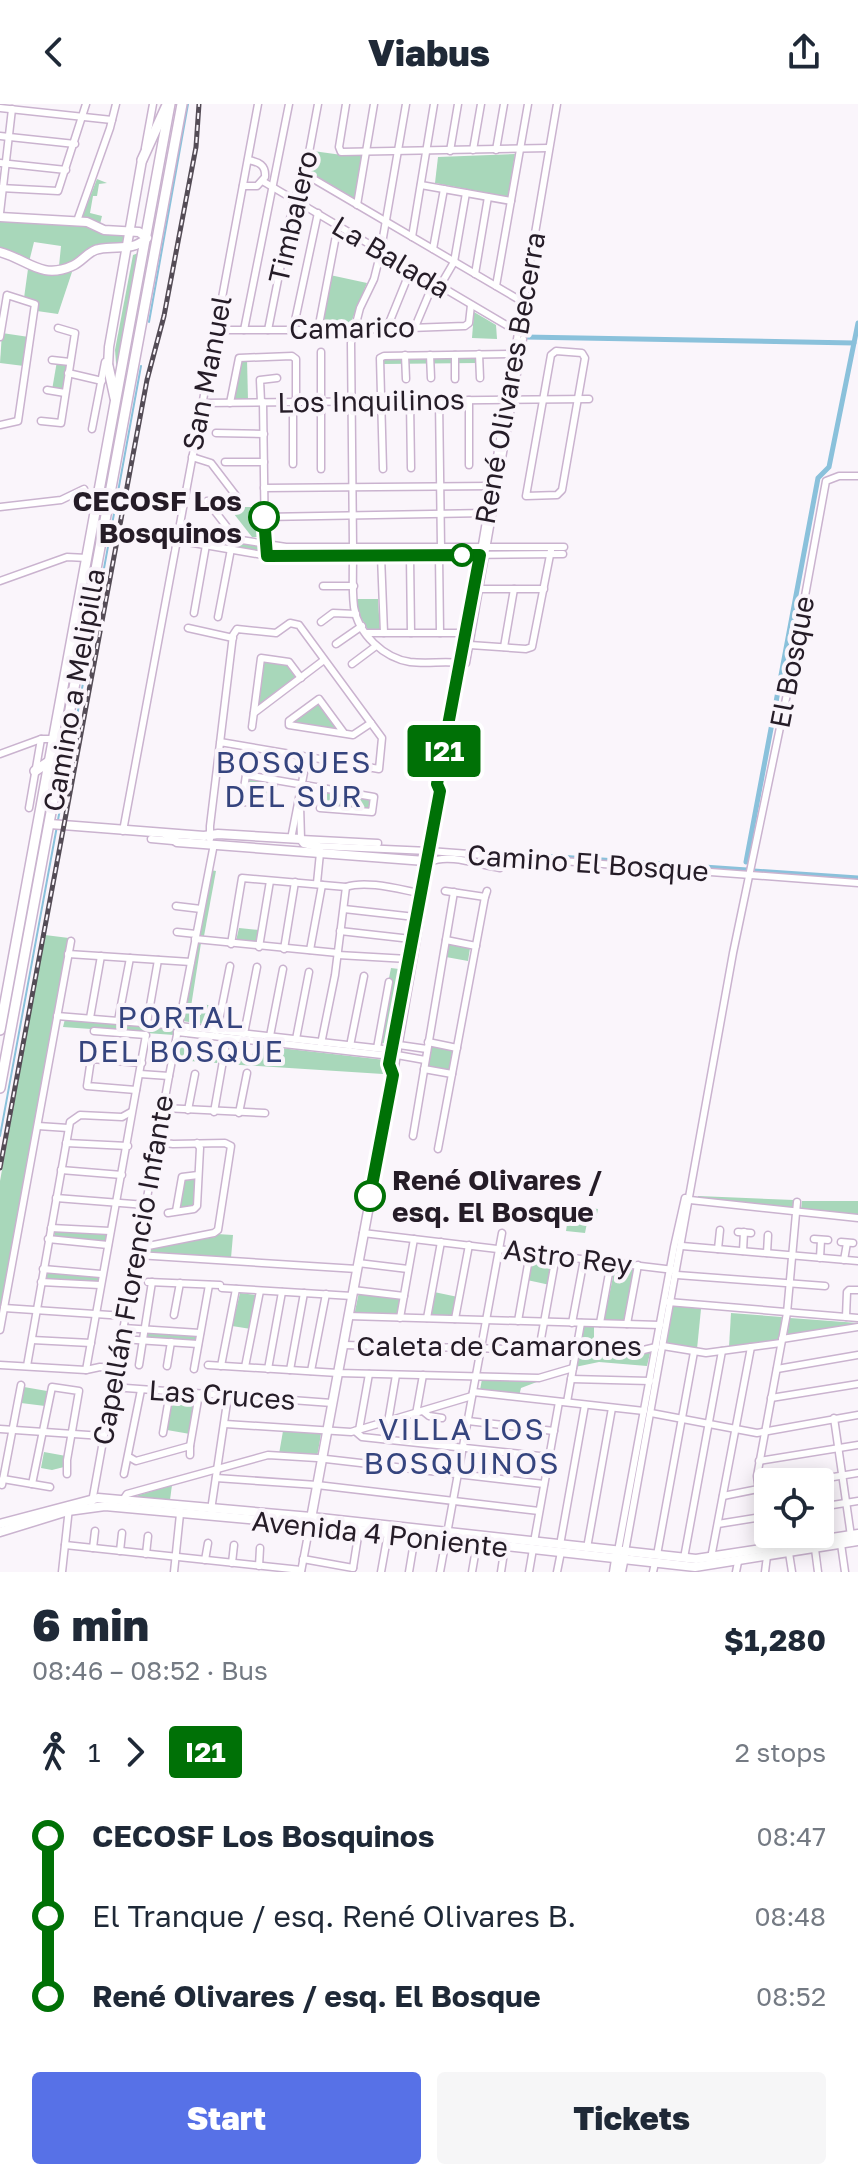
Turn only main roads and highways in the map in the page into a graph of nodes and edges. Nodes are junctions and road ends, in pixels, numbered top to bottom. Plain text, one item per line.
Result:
1 (169, 104) edge
2 (182, 104) edge
3 (142, 160) road end
4 (160, 223) junction
5 (147, 238) junction
6 (154, 254) junction
7 (108, 366) road end
8 (116, 404) junction
9 (90, 546) junction
10 (101, 547) junction
11 (87, 558) junction
12 (97, 561) junction
13 (50, 761) junction
14 (35, 771) road end
15 (32, 788) road end
16 (43, 799) junction
17 (1, 1020) edge
18 (0, 1030) edge
19 (0, 1088) edge

1 - 3 main road
1 - 5 main road, Camino a Melipilla
2 - 4 main road, Camino a Melipilla
4 - 5 main road
4 - 6 main road, Camino a Melipilla
5 - 6 main road
5 - 8 main road, Camino a Melipilla
6 - 10 main road, Camino a Melipilla
7 - 8 main road
8 - 9 main road, Camino a Melipilla
9 - 10 main road
9 - 11 main road, Camino a Melipilla
10 - 12 main road, Camino a Melipilla
11 - 12 main road
11 - 13 main road, Camino a Melipilla
12 - 19 main road, Camino a Melipilla
13 - 14 main road
13 - 16 main road, Camino a Melipilla
15 - 16 main road
16 - 17 main road, Camino a Melipilla
17 - 18 main road, Camino a Melipilla

